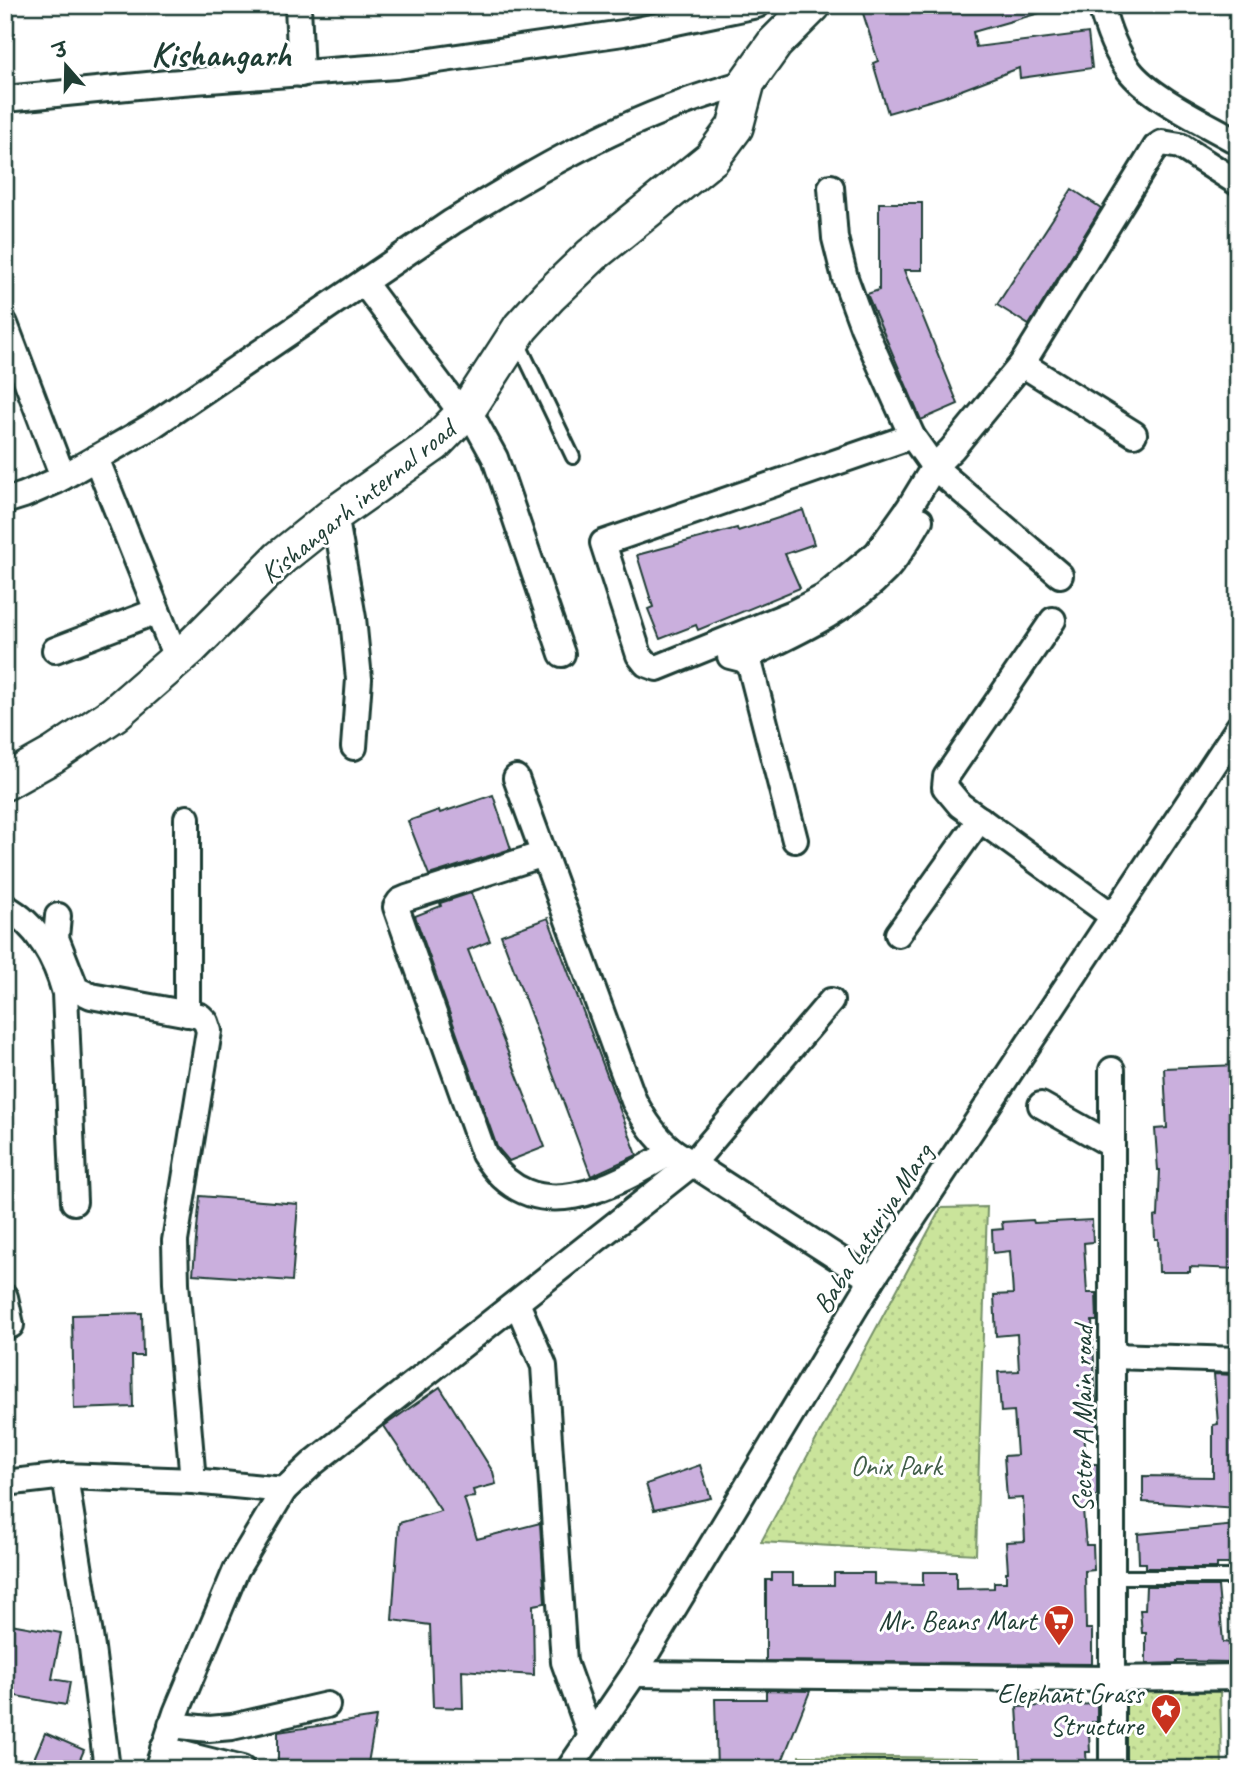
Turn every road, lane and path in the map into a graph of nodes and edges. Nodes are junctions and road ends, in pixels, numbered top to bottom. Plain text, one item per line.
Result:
1 (298, 5) edge
2 (757, 5) edge
3 (813, 5) edge
4 (1101, 5) edge
5 (301, 74) junction
6 (747, 82) junction
7 (5, 99) edge
8 (1238, 142) edge
9 (1238, 183) edge
10 (831, 187) dead end
11 (364, 283) junction
12 (5, 324) edge
13 (515, 337) junction
14 (1022, 364) junction
15 (465, 412) junction
16 (1135, 434) dead end
17 (912, 436) junction
18 (573, 457) dead end
19 (96, 458) junction
20 (940, 472) junction
21 (63, 477) junction
22 (5, 501) edge
23 (335, 514) junction
24 (1060, 575) dead end
25 (157, 611) junction
26 (1053, 620) dead end
27 (55, 650) dead end
28 (562, 654) dead end
29 (742, 659) junction
30 (177, 660) junction
31 (667, 678) dead end
32 (1238, 728) edge
33 (354, 747) dead end
34 (516, 778) dead end
35 (5, 782) edge
36 (187, 818) dead end
37 (980, 819) junction
38 (796, 840) dead end
39 (544, 854) junction
40 (5, 907) edge
41 (58, 916) dead end
42 (1114, 917) junction
43 (898, 934) dead end
44 (831, 1001) dead end
45 (187, 1014) junction
46 (1112, 1070) dead end
47 (1041, 1105) dead end
48 (1112, 1145) junction
49 (683, 1157) junction
50 (74, 1202) dead end
51 (872, 1280) junction
52 (5, 1297) edge
53 (517, 1303) junction
54 (11, 1325) dead end
55 (1112, 1356) junction
56 (1238, 1360) edge
57 (65, 1476) junction
58 (193, 1481) junction
59 (5, 1483) edge
60 (284, 1490) junction
61 (1112, 1577) junction
62 (1238, 1577) edge
63 (634, 1674) junction
64 (1238, 1677) edge
65 (1111, 1679) junction
66 (327, 1705) dead end
67 (172, 1725) junction
68 (591, 1737) junction
69 (160, 1759) edge
70 (107, 1769) edge
71 (242, 1769) edge
72 (569, 1769) edge
73 (1112, 1769) edge

1 - 5 street
2 - 5 street
3 - 6 street
4 - 8 street
5 - 7 street
6 - 11 street
6 - 13 street, Kishangarh internal road
9 - 14 street
10 - 17 street
11 - 15 street
11 - 19 street
12 - 21 street
13 - 15 street, Kishangarh internal road
13 - 18 lane
14 - 16 street
14 - 20 street
15 - 23 street, Kishangarh internal road
15 - 28 street
17 - 20 street
17 - 20 street
19 - 21 street
19 - 25 street
20 - 24 street
20 - 29 street
21 - 22 street
23 - 30 street, Kishangarh internal road
23 - 33 street
25 - 27 street
25 - 30 street
26 - 37 street
29 - 31 street
29 - 38 street
30 - 35 street, Kishangarh internal road
32 - 42 street, Baba Laturiya Marg
34 - 39 street
36 - 45 street
37 - 42 street
37 - 43 street
39 - 49 street
39 - 49 street
40 - 50 street
41 - 45 street
42 - 51 street, Baba Laturiya Marg
44 - 49 street
45 - 58 street
46 - 48 street, Sector A Main road
47 - 48 street
48 - 55 street, Sector A Main road
49 - 51 street
49 - 53 street
51 - 63 street, Baba Laturiya Marg
52 - 54 street
53 - 60 street
53 - 68 street
55 - 56 street
55 - 61 street, Sector A Main road
57 - 58 street
57 - 59 street
57 - 70 street
58 - 60 street
60 - 67 street
61 - 62 lane
61 - 65 street, Sector A Main road
63 - 65 street
63 - 68 street, Baba Laturiya Marg
64 - 65 street
65 - 73 street, Sector A Main road
66 - 67 street
67 - 69 street
68 - 72 street, Baba Laturiya Marg
69 - 71 street

